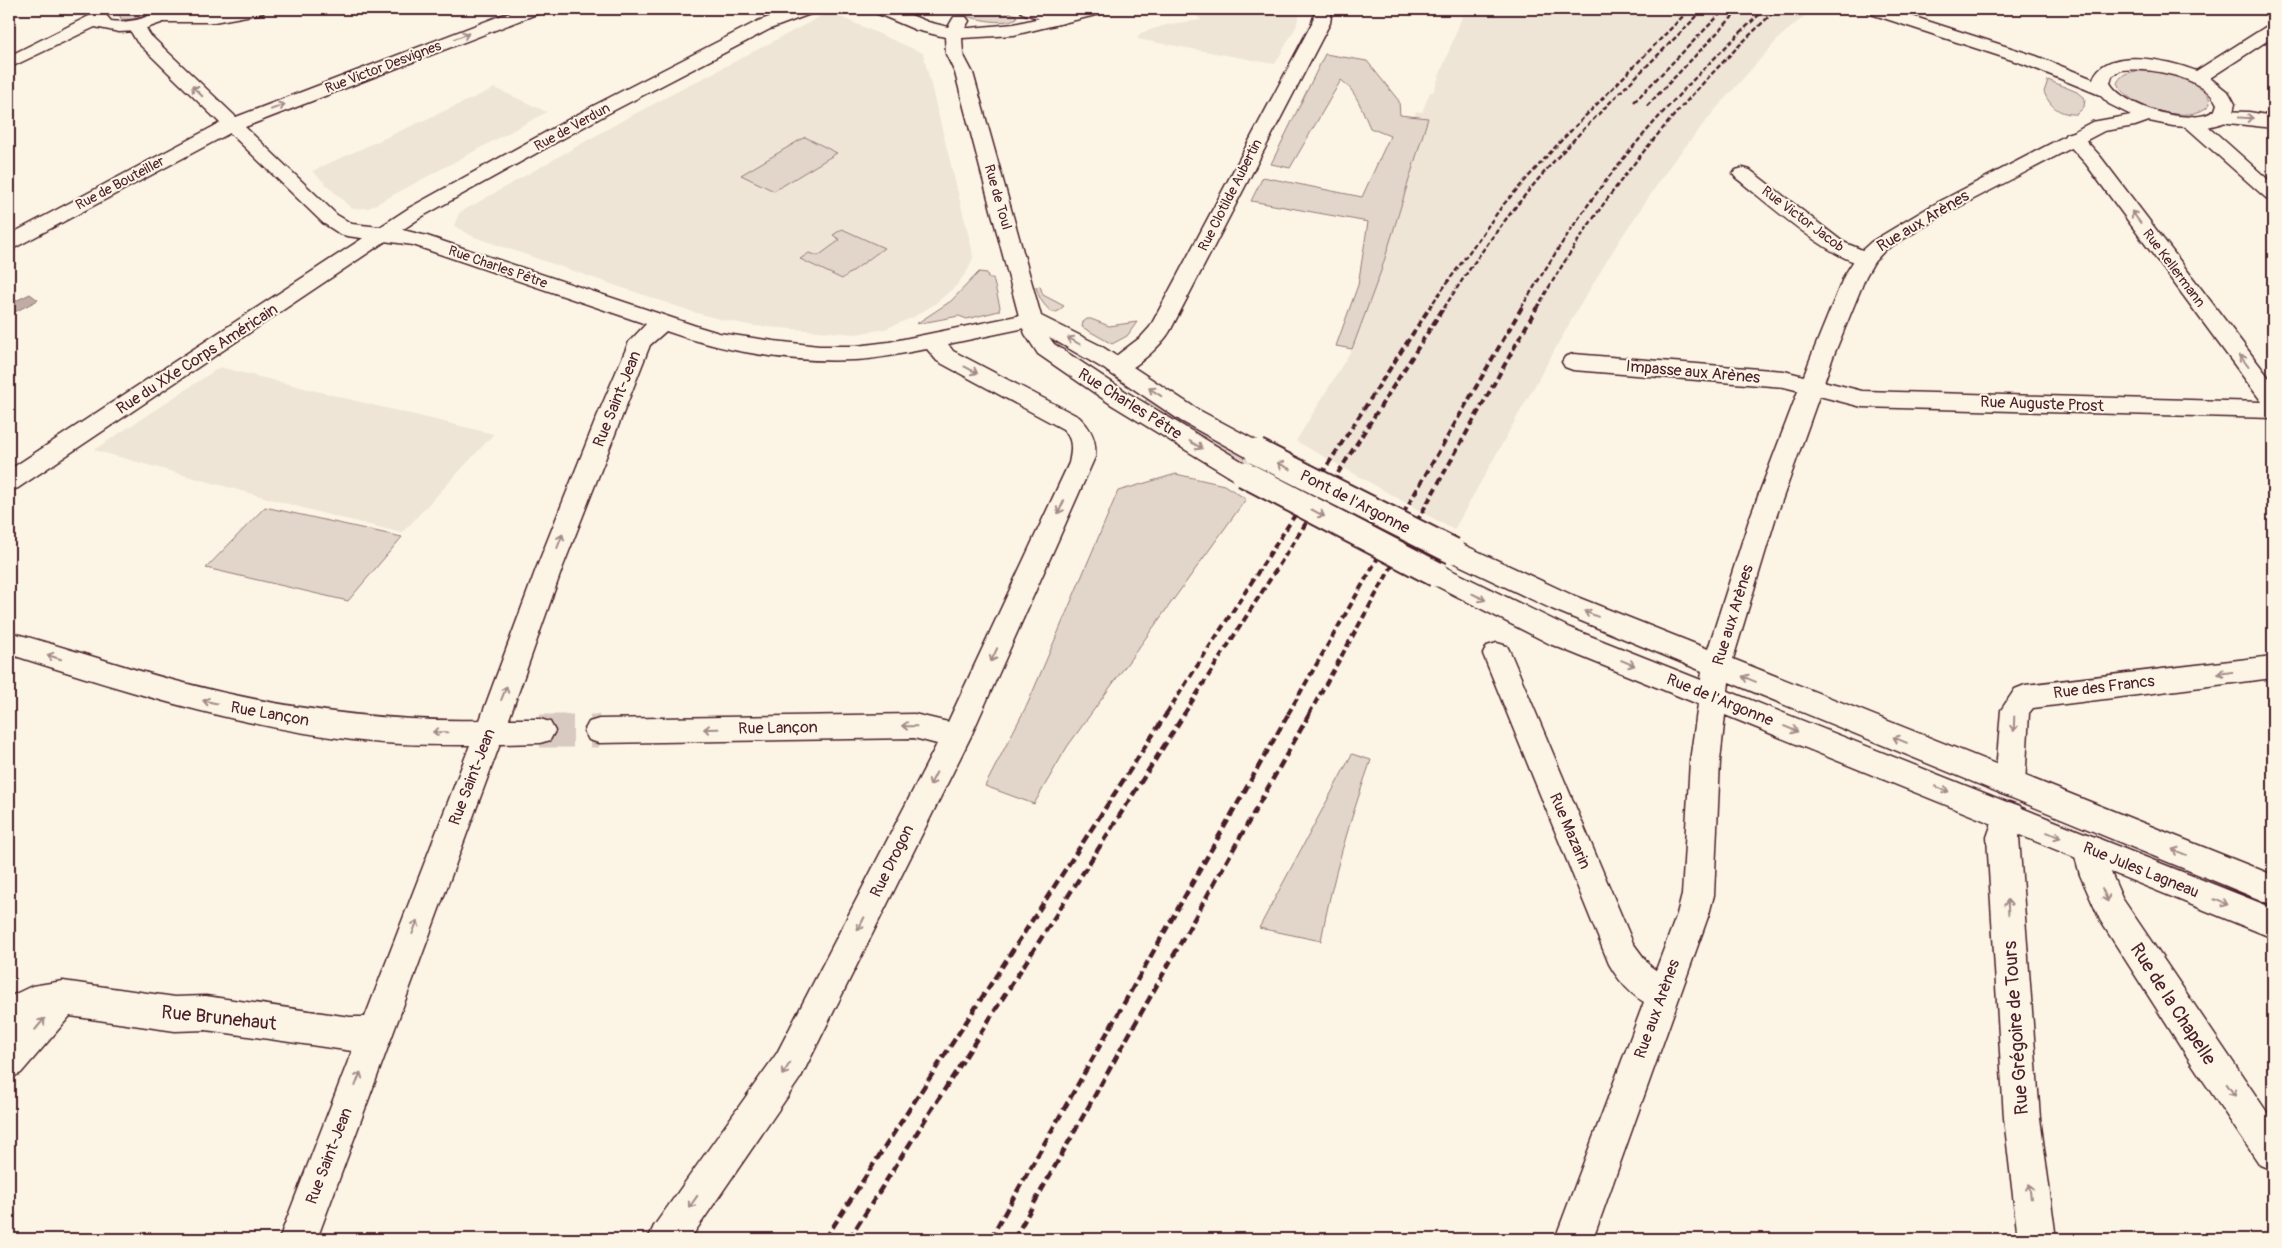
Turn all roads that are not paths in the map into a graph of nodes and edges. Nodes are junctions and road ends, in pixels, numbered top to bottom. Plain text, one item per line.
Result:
1 (189, 9) edge
2 (252, 9) edge
3 (257, 9) edge
4 (534, 9) edge
5 (787, 9) edge
6 (807, 9) edge
7 (882, 9) edge
8 (1098, 9) edge
9 (1324, 9) edge
10 (1874, 9) edge
11 (933, 12) dead end
12 (165, 13) edge
13 (1027, 17) edge
14 (106, 18) edge
15 (136, 25) junction
16 (764, 25) junction
17 (957, 26) junction
18 (981, 28) junction
19 (2273, 30) edge
20 (17, 60) edge
21 (2030, 60) junction
22 (2107, 69) junction
23 (964, 73) junction
24 (2198, 78) junction
25 (2222, 96) junction
26 (2112, 97) junction
27 (2273, 106) edge
28 (2147, 115) junction
29 (2218, 118) junction
30 (2192, 122) junction
31 (2273, 122) edge
32 (233, 125) junction
33 (2099, 126) junction
34 (2073, 138) junction
35 (1743, 174) dead end
36 (2273, 194) edge
37 (384, 234) junction
38 (9, 243) edge
39 (1865, 259) junction
40 (1031, 320) junction
41 (661, 323) junction
42 (935, 340) junction
43 (1574, 362) dead end
44 (1116, 367) junction
45 (1095, 382) junction
46 (1813, 386) junction
47 (2273, 400) edge
48 (2273, 410) edge
49 (1257, 452) joint
50 (1244, 474) joint
51 (9, 482) edge
52 (1453, 551) joint
53 (1436, 574) joint
54 (9, 643) edge
55 (1497, 654) dead end
56 (1717, 666) junction
57 (2273, 667) edge
58 (1713, 698) junction
59 (540, 731) tunnel mouth
60 (599, 731) tunnel mouth
61 (489, 732) junction
62 (956, 736) junction
63 (2010, 800) junction
64 (2089, 849) junction
65 (2273, 890) edge
66 (2273, 923) edge
67 (1662, 995) junction
68 (63, 998) junction
69 (9, 1016) edge
70 (375, 1034) junction
71 (9, 1061) edge
72 (2273, 1152) edge
73 (298, 1239) edge
74 (666, 1239) edge
75 (1574, 1239) edge
76 (2037, 1239) edge

1 - 2 street
2 - 3 street
2 - 12 street
32 -> 4 street, Rue Victor Desvignes
5 - 16 street, Rue de Verdun
6 - 16 street, Rue de Verdun
7 - 17 street
8 - 13 street
9 - 44 street, Rue Clotilde Aubertin
10 - 21 street
11 - 17 street
12 - 15 street
13 - 18 street
14 - 15 street
14 - 20 street
32 -> 15 street, Rue Charles Pêtre
16 - 37 street, Rue de Verdun
17 - 18 street
17 - 23 street, Rue de Toul
18 - 23 street
19 - 24 street
21 - 22 street
21 - 26 street
22 - 24 street
22 - 26 street
23 - 40 street, Rue de Toul
24 - 25 street
25 - 27 street
25 - 29 street
26 - 28 street
26 - 33 street, Rue aux Arènes
28 - 30 street
28 - 33 street, Rue aux Arènes
29 - 30 street
29 -> 31 street
30 - 36 street
32 - 37 street, Rue Charles Pêtre
32 - 38 street, Rue de Bouteiller
33 - 34 street, Rue aux Arènes
34 - 39 street, Rue aux Arènes
47 -> 34 street, Rue Kellermann
35 - 39 street, Rue Victor Jacob
37 - 41 street, Rue Charles Pêtre
37 - 51 street, Rue du XXe Corps Américain
39 - 46 street, Rue aux Arènes
40 - 42 street, Rue Charles Pêtre
44 -> 40 street, Rue Charles Pêtre
40 - 45 street, Rue Charles Pêtre
41 - 42 street, Rue Charles Pêtre
61 -> 41 street, Rue Saint-Jean
42 -> 62 street, Rue Drogon
43 - 46 street, Impasse aux Arènes
44 - 45 street, Rue Clotilde Aubertin
49 -> 44 street, Rue Charles Pêtre
45 -> 50 street, Rue Charles Pêtre
46 - 48 street, Rue Auguste Prost
46 - 56 street, Rue aux Arènes
52 -> 49 street, Pont de l'Argonne, bridge
50 -> 53 street, Pont de l'Argonne, bridge
56 -> 52 street, Rue de l'Argonne
53 -> 58 street, Rue de l'Argonne
61 -> 54 street, Rue Lançon
55 - 67 street, Rue Mazarin
56 - 58 street, Rue aux Arènes
63 -> 56 street, Rue de l'Argonne
57 -> 63 street, Rue des Francs
58 -> 63 street, Rue de l'Argonne
58 - 67 street, Rue aux Arènes
59 - 61 street, Rue Lançon
62 -> 60 street, Rue Lançon
70 -> 61 street, Rue Saint-Jean
62 -> 74 street, Rue Drogon
63 -> 64 street, Rue Jules Lagneau
65 -> 63 street, Rue Jules Lagneau
76 -> 63 street, Rue Grégoire de Tours
64 -> 66 street, Rue Jules Lagneau
64 -> 72 street, Rue de la Chapelle
67 - 75 street, Rue aux Arènes
68 - 69 street, Rue Brunehaut
68 - 70 street, Rue Brunehaut
71 -> 68 street
73 -> 70 street, Rue Saint-Jean

